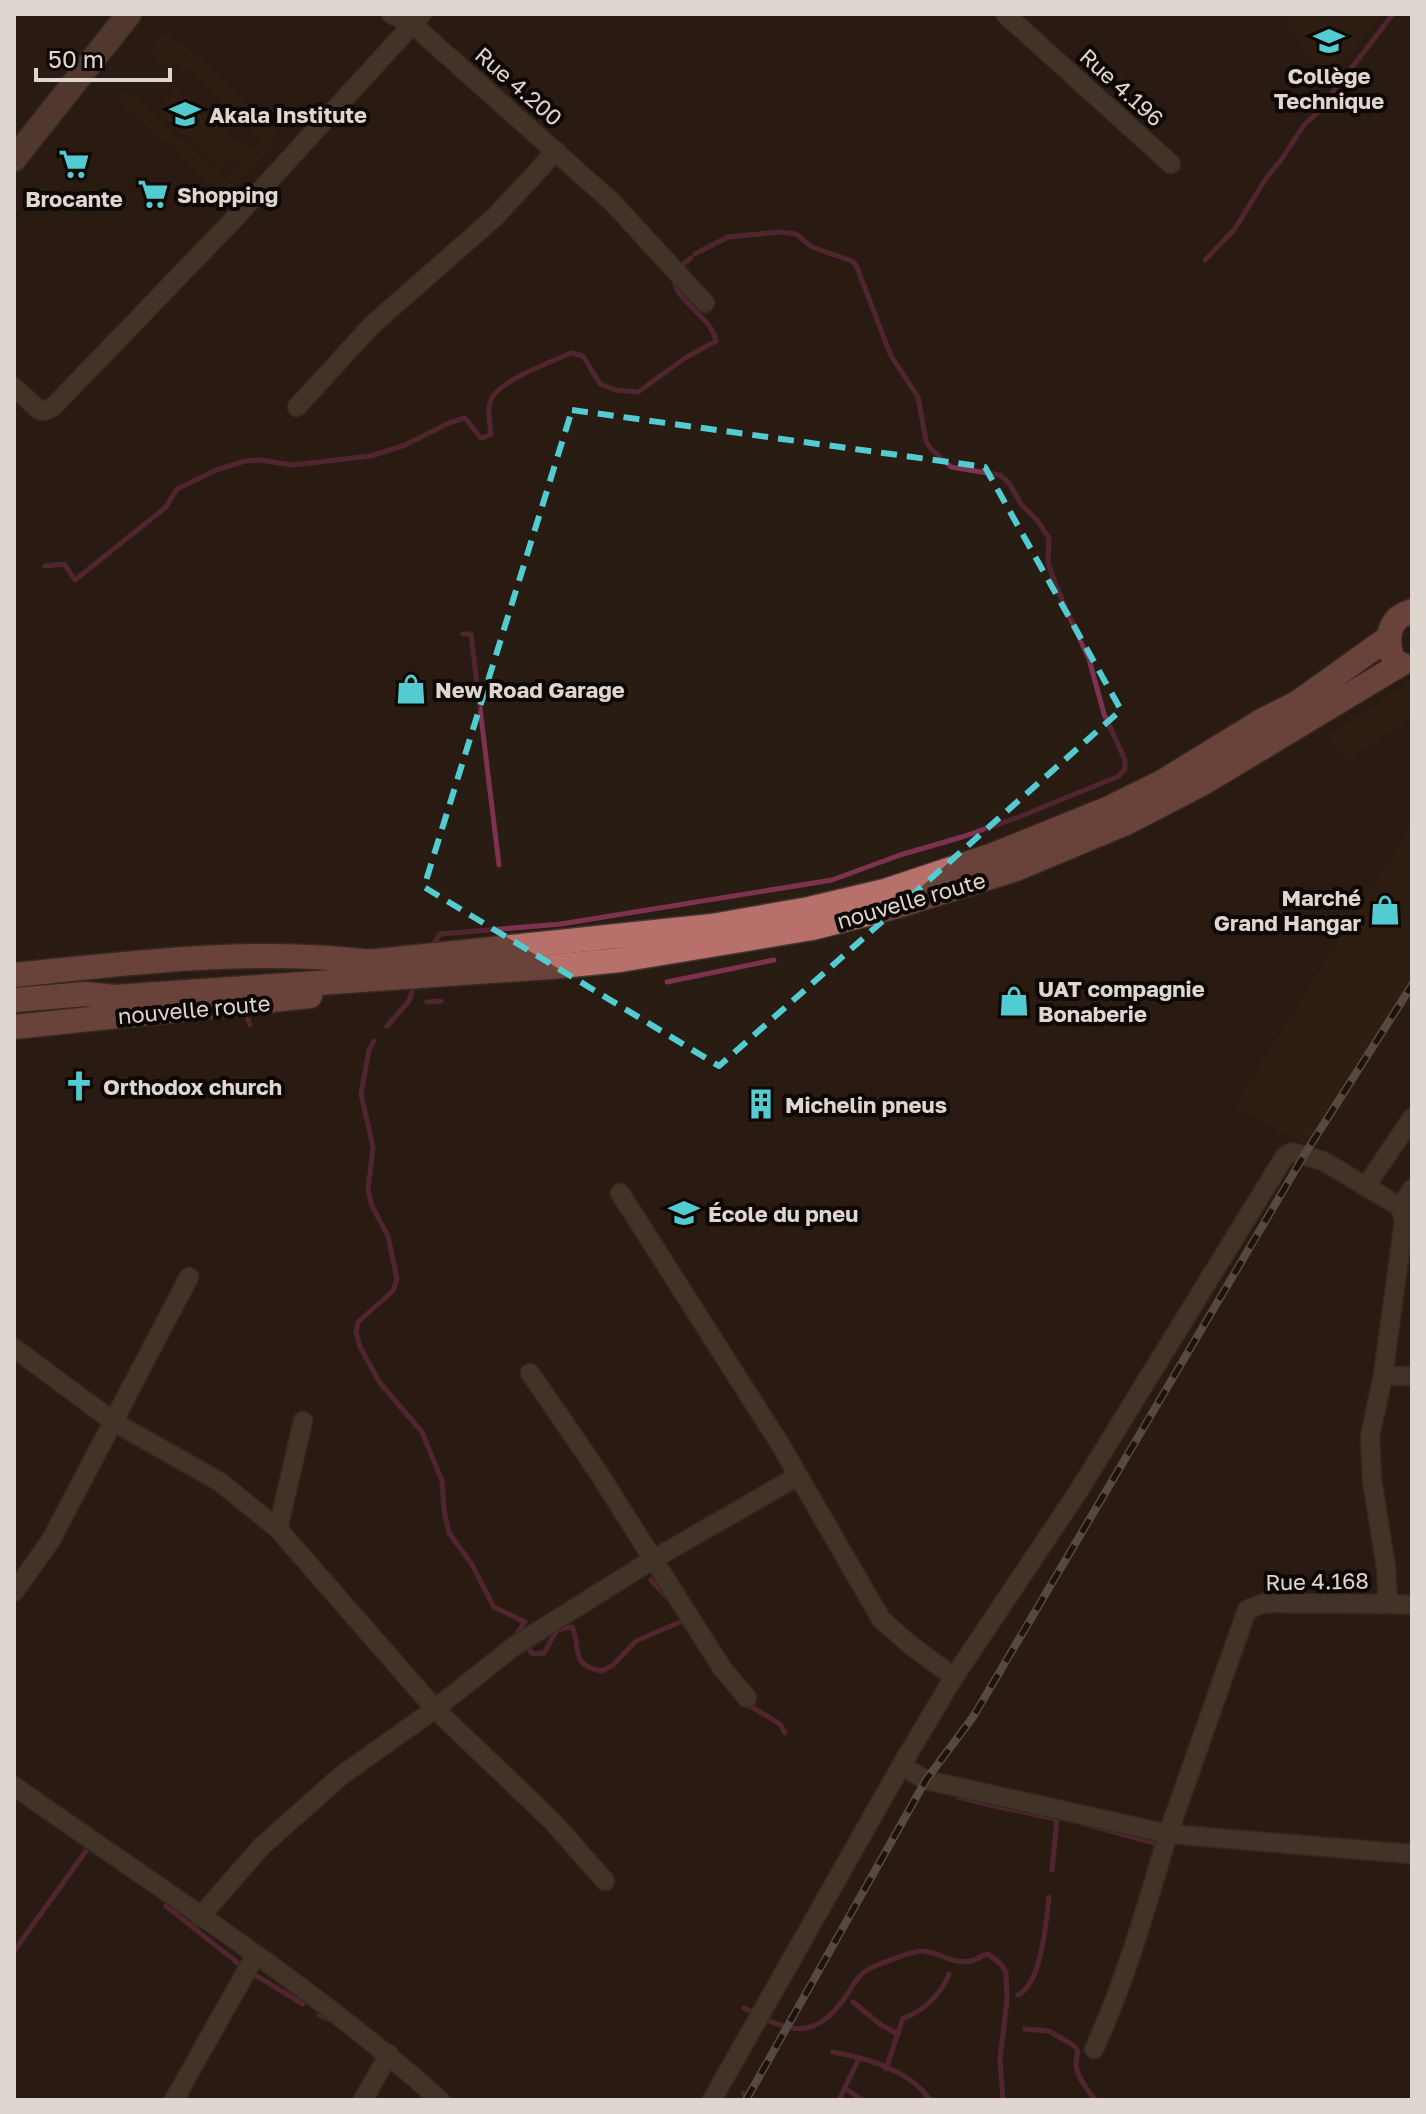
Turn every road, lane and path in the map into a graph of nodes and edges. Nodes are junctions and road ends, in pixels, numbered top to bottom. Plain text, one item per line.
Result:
1 (129, 14) edge
2 (391, 14) edge
3 (1005, 14) edge
4 (417, 19) edge
5 (556, 151) junction
6 (14, 159) edge
7 (1171, 164) dead end
8 (705, 303) dead end
9 (14, 387) edge
10 (297, 407) dead end
11 (1412, 611) edge
12 (1388, 638) junction
13 (1406, 666) edge
14 (371, 969) junction
15 (14, 975) edge
16 (14, 1000) edge
17 (14, 1027) edge
18 (1412, 1118) edge
19 (1366, 1186) junction
20 (1412, 1189) edge
21 (620, 1193) dead end
22 (1400, 1207) junction
23 (189, 1277) dead end
24 (14, 1348) edge
25 (530, 1373) dead end
26 (1383, 1376) junction
27 (1412, 1376) edge
28 (303, 1421) dead end
29 (114, 1422) junction
30 (798, 1476) junction
31 (278, 1529) junction
32 (652, 1560) junction
33 (14, 1592) edge
34 (1388, 1604) junction
35 (1412, 1605) edge
36 (954, 1677) junction
37 (747, 1698) dead end
38 (435, 1709) junction
39 (901, 1766) junction
40 (14, 1786) edge
41 (1168, 1834) junction
42 (1412, 1854) edge
43 (605, 1881) dead end
44 (200, 1917) junction
45 (255, 1956) junction
46 (1094, 2049) dead end
47 (389, 2054) junction
48 (174, 2100) edge
49 (363, 2100) edge
50 (440, 2100) edge
51 (712, 2100) edge

1 - 6 main road
2 - 4 street, Rue 4.200
3 - 7 street, Rue 4.196
4 - 5 street, Rue 4.200
4 - 9 street
5 - 8 street, Rue 4.200
5 - 10 street
11 - 12 highway, nouvelle route
12 - 13 highway
12 - 14 highway, nouvelle route
13 - 14 highway, nouvelle route
14 - 15 highway, nouvelle route
14 - 16 highway, nouvelle route
14 - 17 highway, nouvelle route
18 - 19 street
19 - 22 street
19 - 36 street
20 - 22 street
21 - 30 street
22 - 26 street, Rue 4.168
23 - 29 street
24 - 29 street
25 - 32 street
26 - 27 street
26 - 34 street, Rue 4.168
28 - 31 street
29 - 31 street
29 - 33 street
30 - 32 street
30 - 36 street
31 - 38 street
32 - 37 street
32 - 38 street
34 - 35 street
34 - 41 street, Rue 4.168
36 - 39 street
38 - 43 street
38 - 44 street
39 - 41 street
39 - 51 street
40 - 44 street
41 - 42 street
41 - 46 street, Rue 4.168
44 - 45 street
45 - 47 street
45 - 48 street
47 - 49 street
47 - 50 street

